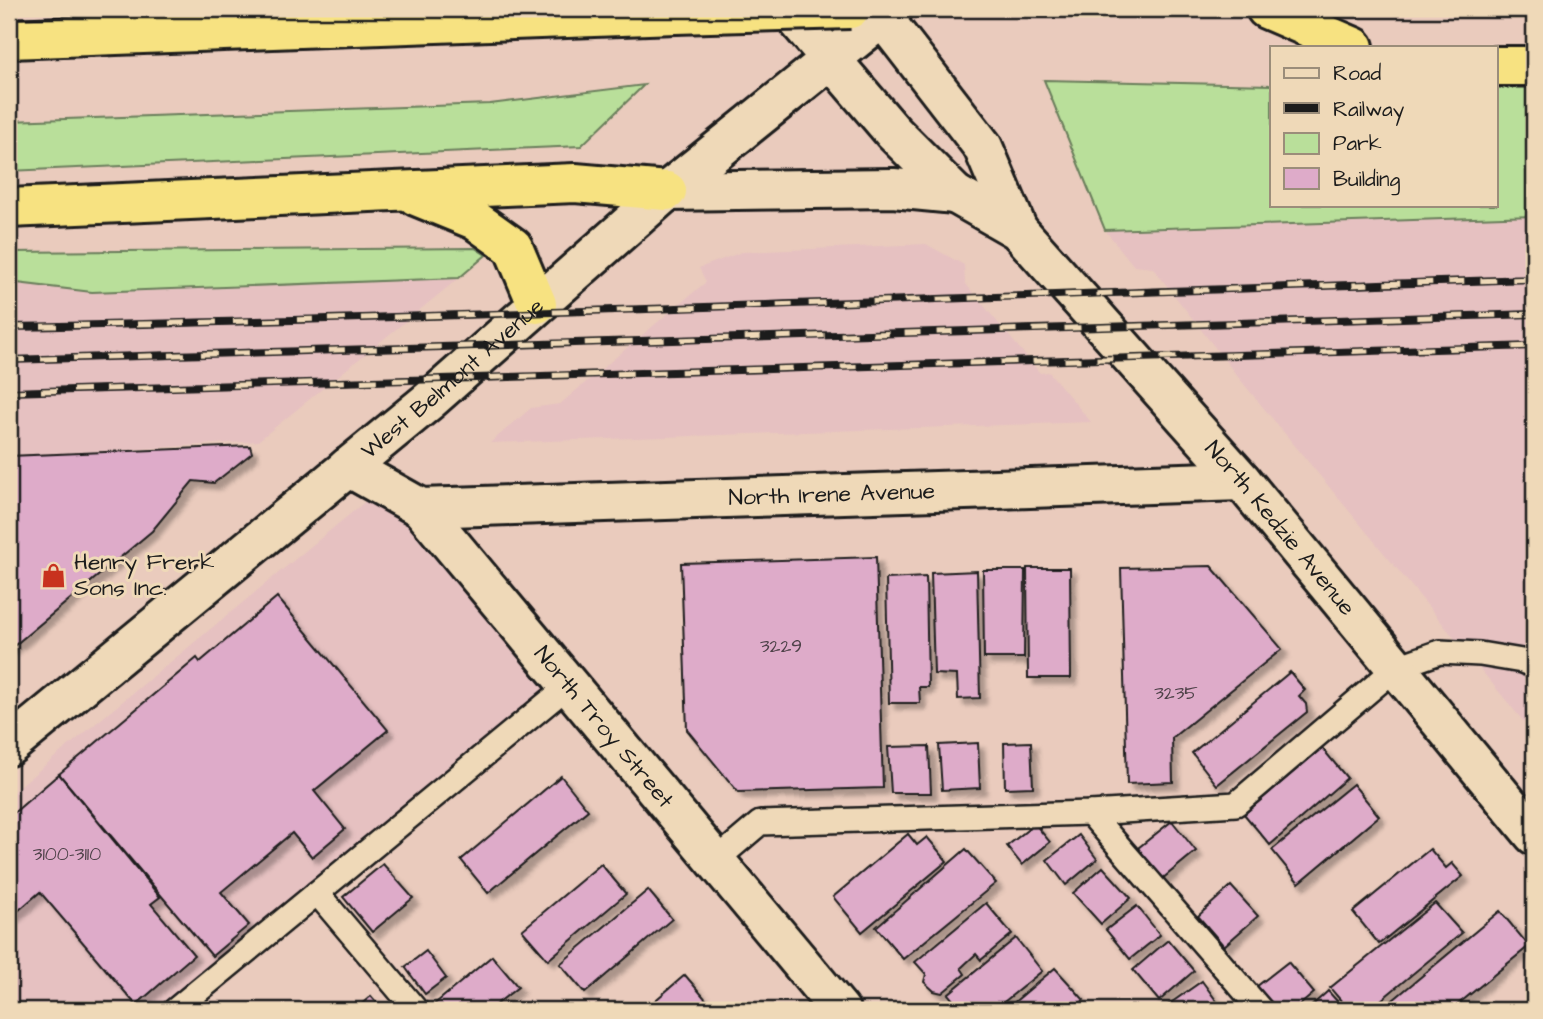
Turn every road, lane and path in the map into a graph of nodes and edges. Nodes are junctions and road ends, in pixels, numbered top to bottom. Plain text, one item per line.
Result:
1 (788, 9) edge
2 (1266, 9) edge
3 (875, 11) edge
4 (9, 39) edge
5 (1352, 46) edge
6 (831, 59) junction
7 (1498, 66) edge
8 (1534, 66) edge
9 (404, 191) junction
10 (667, 191) junction
11 (955, 194) junction
12 (9, 208) edge
13 (1017, 230) junction
14 (537, 304) junction
15 (348, 467) junction
16 (1242, 481) junction
17 (421, 508) junction
18 (1534, 666) edge
19 (1397, 667) junction
20 (568, 687) junction
21 (9, 746) edge
22 (1090, 813) junction
23 (1534, 835) edge
24 (714, 862) junction
25 (317, 893) junction
26 (175, 1010) edge
27 (416, 1010) edge
28 (840, 1010) edge
29 (1261, 1010) edge

1 - 6 main road, North Kedzie Avenue
2 - 5 highway
3 - 4 highway, bridge
3 - 6 main road, West Belmont Avenue
3 - 13 main road, North Kedzie Avenue
6 - 10 main road, West Belmont Avenue
6 - 11 main road, North Kedzie Avenue
7 - 8 highway
9 - 10 highway
9 - 12 highway
9 - 14 highway
10 - 11 main road
10 - 14 main road, West Belmont Avenue
11 - 13 main road, North Kedzie Avenue
13 - 16 main road, North Kedzie Avenue
14 - 15 main road, West Belmont Avenue
15 - 17 main road, North Troy Street
15 - 21 main road, West Belmont Avenue
16 - 17 main road, North Irene Avenue
16 - 19 main road, North Kedzie Avenue
17 - 20 main road, North Troy Street
18 - 19 lane
19 - 22 lane
19 - 23 main road, North Kedzie Avenue
20 - 24 main road, North Troy Street
20 - 25 lane
22 - 24 lane
22 - 29 lane
24 - 28 main road, North Troy Street
25 - 26 lane
25 - 27 lane

